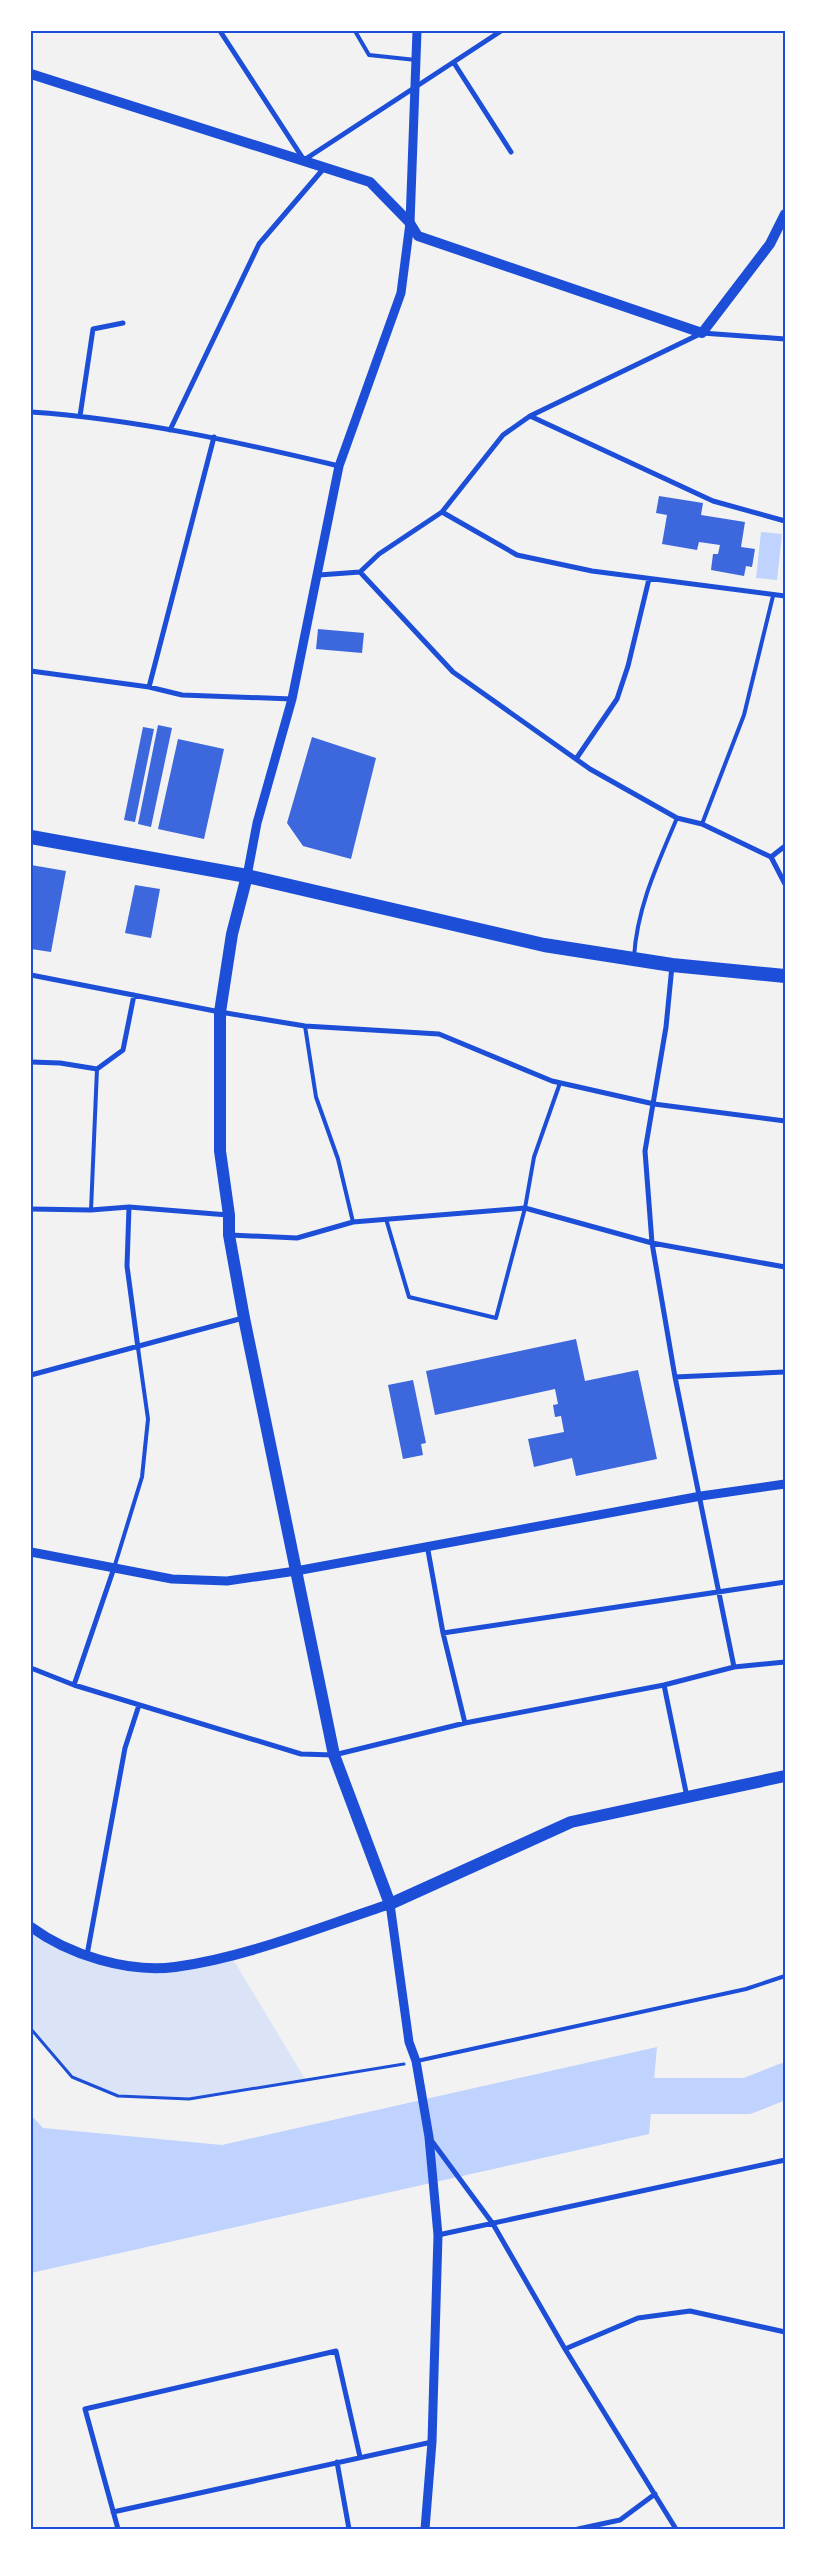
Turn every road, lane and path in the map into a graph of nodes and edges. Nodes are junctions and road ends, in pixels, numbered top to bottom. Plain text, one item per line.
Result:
1 (220, 31) edge
2 (355, 31) edge
3 (417, 31) edge
4 (502, 31) edge
5 (416, 60) junction
6 (454, 63) junction
7 (31, 74) edge
8 (415, 88) junction
9 (511, 152) dead end
10 (304, 160) junction
11 (326, 167) junction
12 (785, 214) edge
13 (410, 223) junction
14 (123, 323) dead end
15 (702, 333) junction
16 (785, 339) edge
17 (31, 412) edge
18 (80, 416) junction
19 (530, 416) junction
20 (170, 430) junction
21 (214, 437) junction
22 (339, 466) junction
23 (442, 512) junction
24 (785, 521) edge
25 (360, 572) junction
26 (319, 575) junction
27 (649, 579) junction
28 (772, 596) junction
29 (785, 596) edge
30 (31, 671) edge
31 (149, 688) junction
32 (292, 699) junction
33 (576, 759) junction
34 (677, 818) junction
35 (702, 824) junction
36 (31, 837) edge
37 (785, 846) edge
38 (772, 857) junction
39 (247, 876) junction
40 (785, 884) edge
41 (634, 959) junction
42 (672, 965) junction
43 (31, 975) edge
44 (785, 976) edge
45 (134, 995) junction
46 (220, 1012) junction
47 (305, 1026) junction
48 (31, 1062) edge
49 (97, 1069) junction
50 (560, 1083) junction
51 (654, 1104) junction
52 (785, 1122) edge
53 (129, 1206) junction
54 (525, 1208) junction
55 (31, 1209) edge
56 (91, 1210) junction
57 (229, 1215) junction
58 (386, 1219) junction
59 (353, 1222) junction
60 (229, 1235) junction
61 (652, 1244) junction
62 (785, 1267) edge
63 (244, 1318) junction
64 (138, 1348) junction
65 (785, 1372) edge
66 (31, 1375) edge
67 (675, 1377) junction
68 (785, 1484) edge
69 (700, 1496) junction
70 (427, 1545) junction
71 (31, 1552) edge
72 (114, 1568) junction
73 (296, 1571) junction
74 (785, 1582) edge
75 (719, 1592) junction
76 (443, 1633) junction
77 (785, 1662) edge
78 (734, 1667) junction
79 (31, 1668) edge
80 (74, 1685) junction
81 (664, 1685) junction
82 (139, 1705) junction
83 (465, 1723) junction
84 (334, 1755) junction
85 (785, 1776) edge
86 (687, 1799) junction
87 (390, 1904) junction
88 (31, 1927) edge
89 (86, 1955) junction
90 (785, 1976) edge
91 (31, 2029) edge
92 (416, 2061) junction
93 (429, 2137) junction
94 (785, 2160) edge
95 (493, 2224) junction
96 (438, 2234) junction
97 (785, 2332) edge
98 (565, 2348) junction
99 (432, 2442) junction
100 (360, 2457) junction
101 (336, 2462) junction
102 (655, 2494) junction
103 (113, 2512) junction
104 (118, 2529) edge
105 (349, 2529) edge
106 (425, 2529) edge
107 (578, 2529) edge
108 (676, 2529) edge

1 - 10 street
2 - 5 lane
3 - 5 street
4 - 6 street
5 - 8 street
6 - 8 street
6 - 9 street
7 - 10 main road
8 - 10 street
8 - 13 street
10 - 11 main road
11 - 13 main road
11 - 20 street
12 - 15 main road
13 - 15 main road
13 - 22 street
14 - 18 street
15 - 16 street
15 - 19 street
17 - 18 street
18 - 20 street
19 - 23 street
19 - 24 street
20 - 21 street
21 - 22 street
21 - 31 street
22 - 26 street
23 - 25 street
23 - 27 street
25 - 26 street
25 - 33 street
26 - 32 street
27 - 28 street
27 - 33 street
28 - 29 street
28 - 35 lane
30 - 31 street
31 - 32 street
32 - 39 street
33 - 34 street
34 - 35 street
34 - 41 lane
35 - 38 street
36 - 39 highway
37 - 38 street
38 - 40 street
39 - 41 highway
39 - 46 main road
41 - 42 highway
42 - 44 highway
42 - 51 street
43 - 45 street
45 - 46 street
45 - 49 street
46 - 47 street
46 - 57 main road
47 - 50 street
47 - 59 lane
48 - 49 street
49 - 56 lane
50 - 51 street
50 - 54 lane
51 - 52 street
51 - 61 street
53 - 56 street
53 - 57 street
53 - 64 street
54 - 58 street
54 - 58 lane
54 - 61 street
55 - 56 street
57 - 60 main road
58 - 59 street
59 - 60 street
60 - 63 main road
61 - 62 street
61 - 67 street
63 - 64 street
63 - 73 main road
64 - 66 street
64 - 72 lane
65 - 67 street
67 - 69 street
68 - 69 street
69 - 70 street
69 - 75 street
70 - 73 street
70 - 76 street
71 - 72 street
72 - 73 street
72 - 80 street
73 - 84 main road
74 - 75 street
75 - 76 street
75 - 78 street
76 - 83 street
77 - 78 street
78 - 81 street
79 - 80 street
80 - 82 street
81 - 83 street
81 - 86 street
82 - 84 street
82 - 89 street
83 - 84 street
84 - 87 main road
85 - 86 main road
86 - 87 main road
87 - 89 main road
87 - 92 street
88 - 89 main road
90 - 92 lane
91 - 92 path
92 - 93 street
93 - 95 street
93 - 96 street
94 - 95 street
95 - 96 street
95 - 98 street
96 - 99 street
97 - 98 street
98 - 102 street
99 - 100 street
99 - 106 street
100 - 101 street
100 - 103 street
101 - 103 street
101 - 105 street
102 - 107 street
102 - 108 street
103 - 104 street

